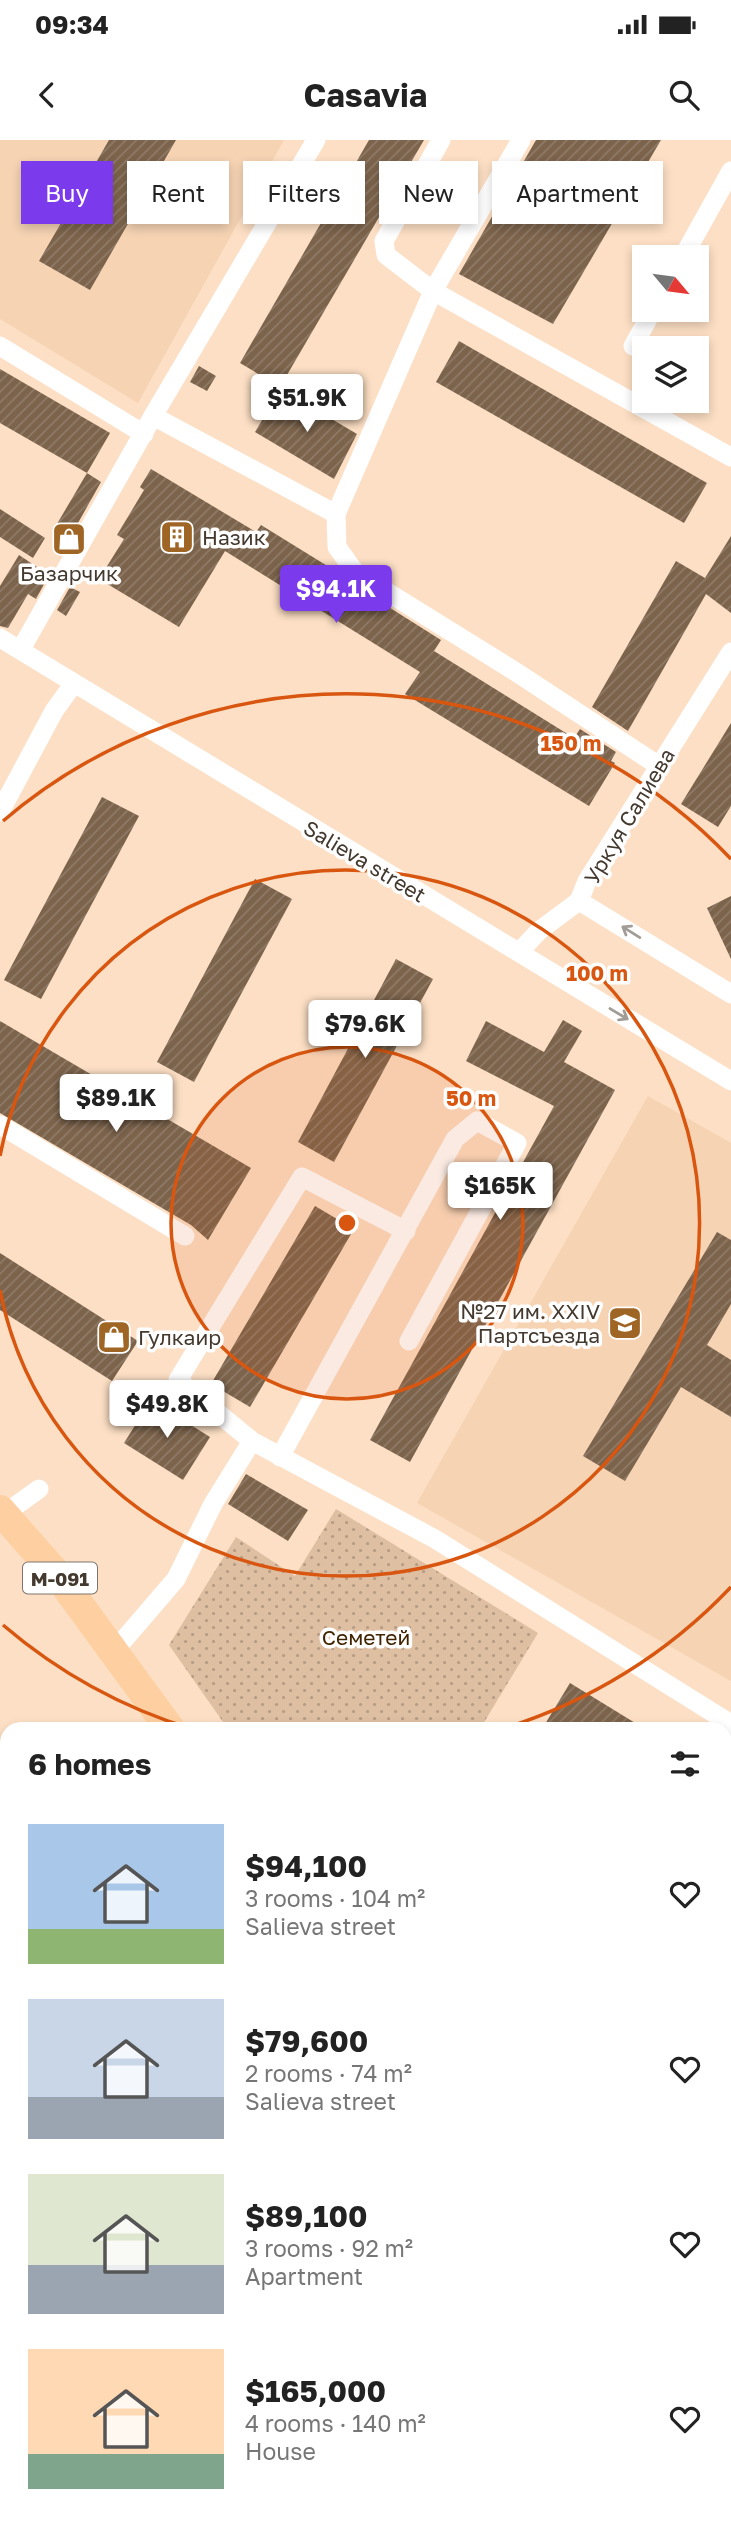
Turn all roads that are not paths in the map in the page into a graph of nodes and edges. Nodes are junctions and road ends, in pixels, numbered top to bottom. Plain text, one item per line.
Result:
1 (316, 140) edge
2 (441, 140) edge
3 (521, 140) edge
4 (731, 171) edge
5 (690, 245) edge
6 (433, 291) junction
7 (0, 346) edge
8 (148, 425) junction
9 (731, 457) edge
10 (336, 514) junction
11 (0, 638) edge
12 (21, 649) junction
13 (731, 652) edge
14 (74, 682) junction
15 (659, 766) junction
16 (0, 812) edge
17 (579, 901) junction
18 (519, 952) junction
19 (731, 994) edge
20 (731, 1081) edge
21 (0, 1125) edge
22 (406, 1231) junction
23 (185, 1236) dead end
24 (409, 1341) dead end
25 (252, 1441) junction
26 (280, 1457) junction
27 (39, 1489) dead end
28 (2, 1512) edge
29 (115, 1650) junction
30 (165, 1722) edge
31 (728, 1722) edge

1 - 8 street
2 - 6 street
3 - 6 street
4 - 5 street
6 - 9 street
6 - 10 street
7 - 8 street
8 - 10 street
8 - 12 street
10 - 15 street
11 - 12 street, Salieva street
12 - 14 street, Salieva street
13 - 15 street, Уркуя Салиева
14 - 16 street
14 - 18 street, Salieva street
15 - 17 street, Уркуя Салиева
17 - 18 street
19 -> 17 street, Уркуя Салиева
18 -> 20 street, Salieva street
21 - 23 street
22 - 24 street
22 - 25 street
22 - 26 street
25 - 26 street
25 - 29 street
26 - 31 street
27 - 28 street
28 - 29 main road, М-091
29 - 30 main road, М-091

